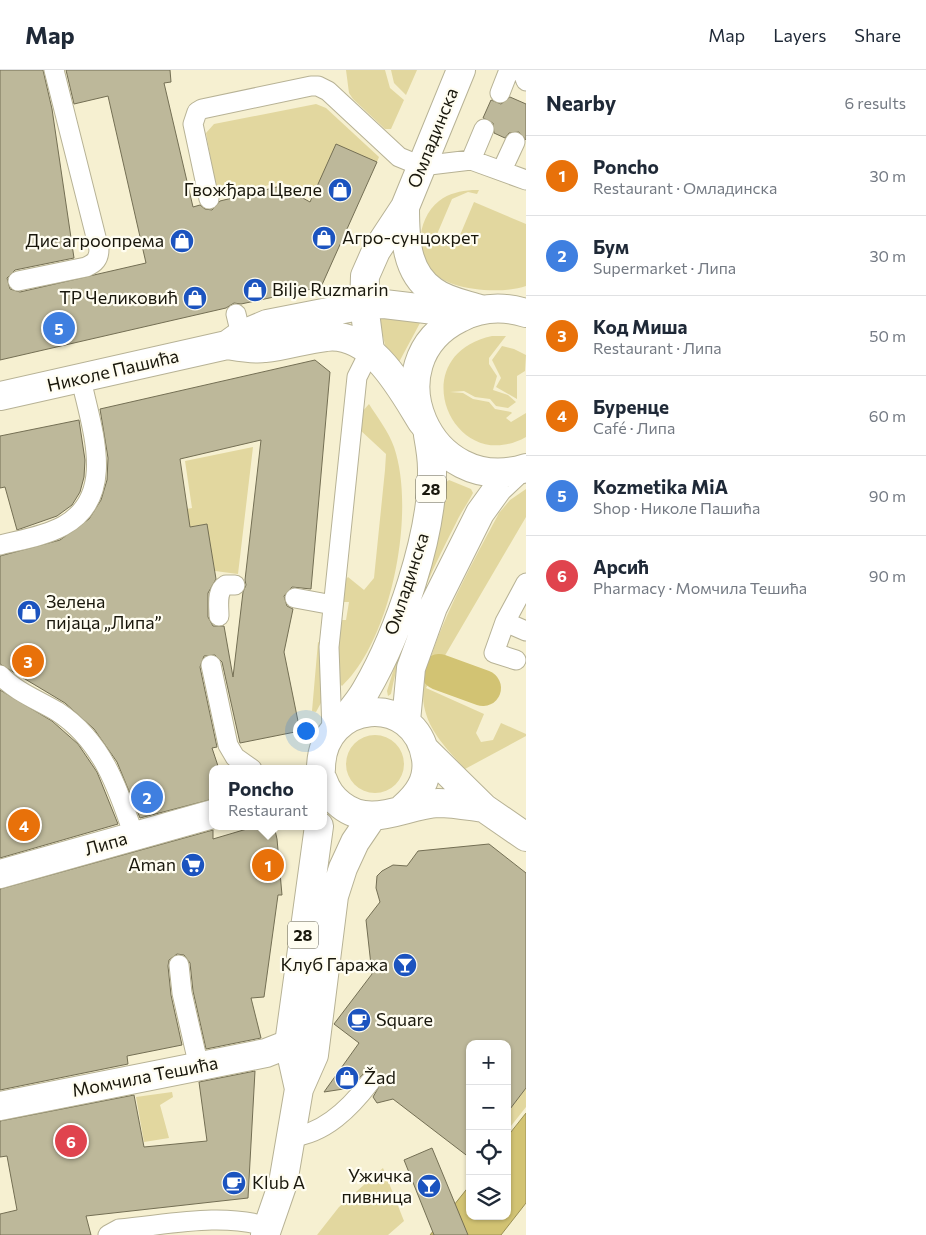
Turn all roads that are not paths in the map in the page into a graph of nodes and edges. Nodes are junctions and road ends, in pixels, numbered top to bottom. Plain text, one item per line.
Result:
1 (54, 70) edge
2 (461, 70) edge
3 (509, 70) edge
4 (522, 70) edge
5 (526, 81) edge
6 (500, 93) dead end
7 (484, 129) dead end
8 (515, 142) dead end
9 (471, 160) junction
10 (421, 166) junction
11 (502, 170) junction
12 (526, 180) edge
13 (210, 199) dead end
14 (405, 207) junction
15 (18, 281) dead end
16 (364, 305) junction
17 (475, 312) junction
18 (526, 313) edge
19 (234, 332) junction
20 (370, 352) junction
21 (81, 379) junction
22 (0, 396) edge
23 (425, 428) junction
24 (520, 470) edge
25 (0, 545) edge
26 (235, 585) dead end
27 (524, 593) edge
28 (295, 598) dead end
29 (333, 605) junction
30 (219, 616) dead end
31 (505, 622) junction
32 (526, 632) edge
33 (516, 660) dead end
34 (211, 665) dead end
35 (0, 676) edge
36 (406, 722) junction
37 (338, 726) junction
38 (424, 749) junction
39 (246, 765) edge
40 (325, 765) edge
41 (327, 790) edge
42 (403, 808) junction
43 (484, 808) junction
44 (209, 815) edge
45 (372, 817) junction
46 (130, 825) junction
47 (318, 830) edge
48 (526, 837) edge
49 (0, 874) edge
50 (178, 965) dead end
51 (288, 1044) junction
52 (199, 1067) junction
53 (370, 1082) dead end
54 (299, 1089) junction
55 (0, 1106) edge
56 (291, 1137) junction
57 (267, 1231) edge
58 (112, 1234) edge

1 - 15 lane
2 - 10 main road, Омладинска
3 - 6 lane
4 - 5 lane
7 - 9 lane
8 - 11 lane
9 - 10 lane
9 - 11 lane
10 - 13 lane
10 - 14 main road, Омладинска
11 - 12 lane
14 - 16 main road, Омладинска
14 - 17 main road, Омладинска
16 - 17 main road, Николе Пашића
16 - 19 main road, Николе Пашића
16 - 20 main road, Омладинска
17 - 18 main road
17 - 23 main road, Омладинска
19 - 20 main road, Николе Пашића
19 - 21 main road, Николе Пашића
20 - 23 main road, Николе Пашића
20 - 29 lane
21 - 22 main road, Николе Пашића
21 - 25 lane
23 - 24 main road, Николе Пашића
23 - 37 main road, Омладинска / 28
24 - 36 main road, Омладинска
26 - 30 lane
27 - 31 lane
28 - 29 lane
29 - 37 lane
31 - 32 lane
31 - 33 lane
34 - 39 lane
35 - 46 lane, Липа
36 - 37 main road
36 - 38 main road
37 - 40 main road
38 - 42 main road
38 - 43 main road
41 - 45 main road
42 - 43 main road
42 - 45 main road
43 - 48 main road
44 - 46 main road, Липа
45 - 54 main road, 28
46 - 49 main road, Липа
47 - 51 main road, 28
50 - 52 lane
51 - 52 main road, Момчила Тешића
51 - 54 main road, 28
52 - 55 main road, Момчила Тешића
53 - 56 lane
54 - 56 main road, 28
56 - 57 main road, 28
57 - 58 lane

